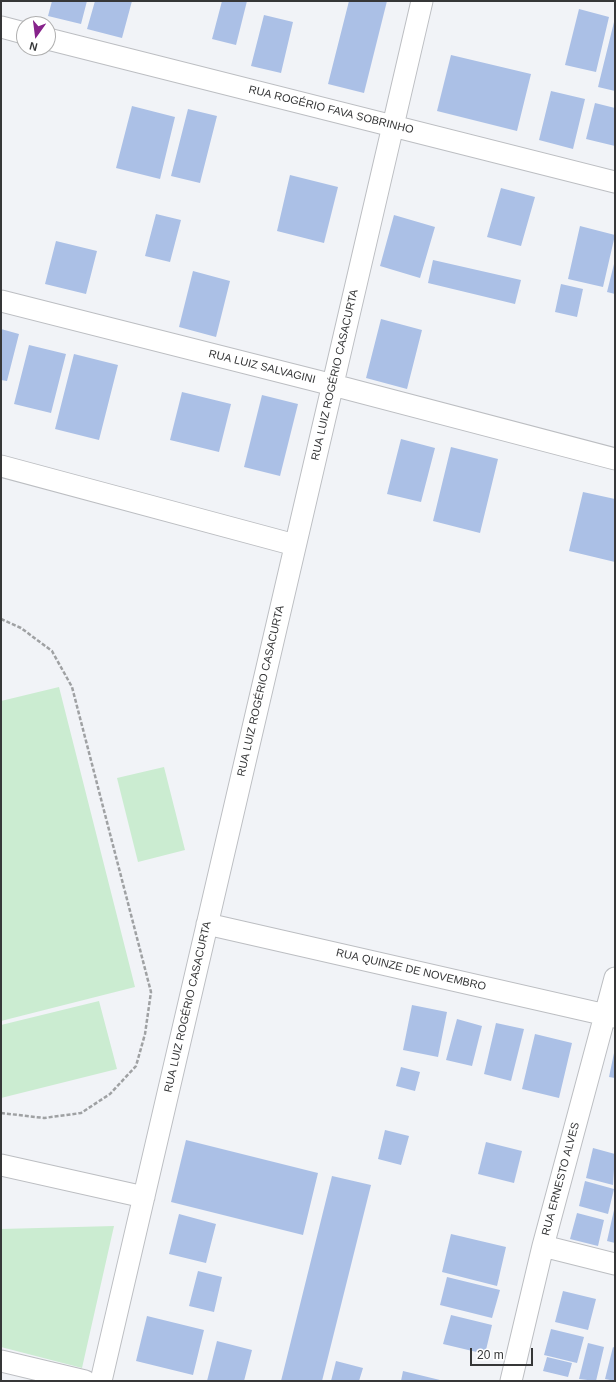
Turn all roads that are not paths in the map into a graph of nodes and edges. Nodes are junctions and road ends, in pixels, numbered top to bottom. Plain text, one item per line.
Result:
1 (422, 1) edge
2 (1, 27) edge
3 (16, 31) edge
4 (56, 41) edge
5 (393, 126) junction
6 (615, 182) edge
7 (1, 301) edge
8 (333, 385) junction
9 (615, 459) edge
10 (1, 466) edge
11 (295, 546) junction
12 (207, 924) junction
13 (615, 978) edge
14 (610, 1015) edge
15 (1, 1166) edge
16 (144, 1197) junction
17 (543, 1246) junction
18 (615, 1264) edge
19 (1, 1361) edge
20 (85, 1381) edge
21 (101, 1381) edge
22 (511, 1381) edge

1 - 5 street, RUA LUIZ ROGÉRIO CASACURTA
2 - 3 street
4 - 5 street, RUA ROGÉRIO FAVA SOBRINHO
5 - 6 street, RUA ROGÉRIO FAVA SOBRINHO
5 - 8 street, RUA LUIZ ROGÉRIO CASACURTA
7 - 8 street, RUA LUIZ SALVAGINI
8 - 9 street, RUA LUIZ SALVAGINI
8 - 11 street, RUA LUIZ ROGÉRIO CASACURTA
10 - 11 street
11 - 12 street, RUA LUIZ ROGÉRIO CASACURTA
12 - 14 street, RUA QUINZE DE NOVEMBRO
12 - 16 street, RUA LUIZ ROGÉRIO CASACURTA
13 - 14 street, RUA ERNESTO ALVES
14 - 17 street, RUA ERNESTO ALVES
15 - 16 street
16 - 21 street, RUA LUIZ ROGÉRIO CASACURTA
17 - 18 street
17 - 22 street, RUA ERNESTO ALVES
19 - 20 street

